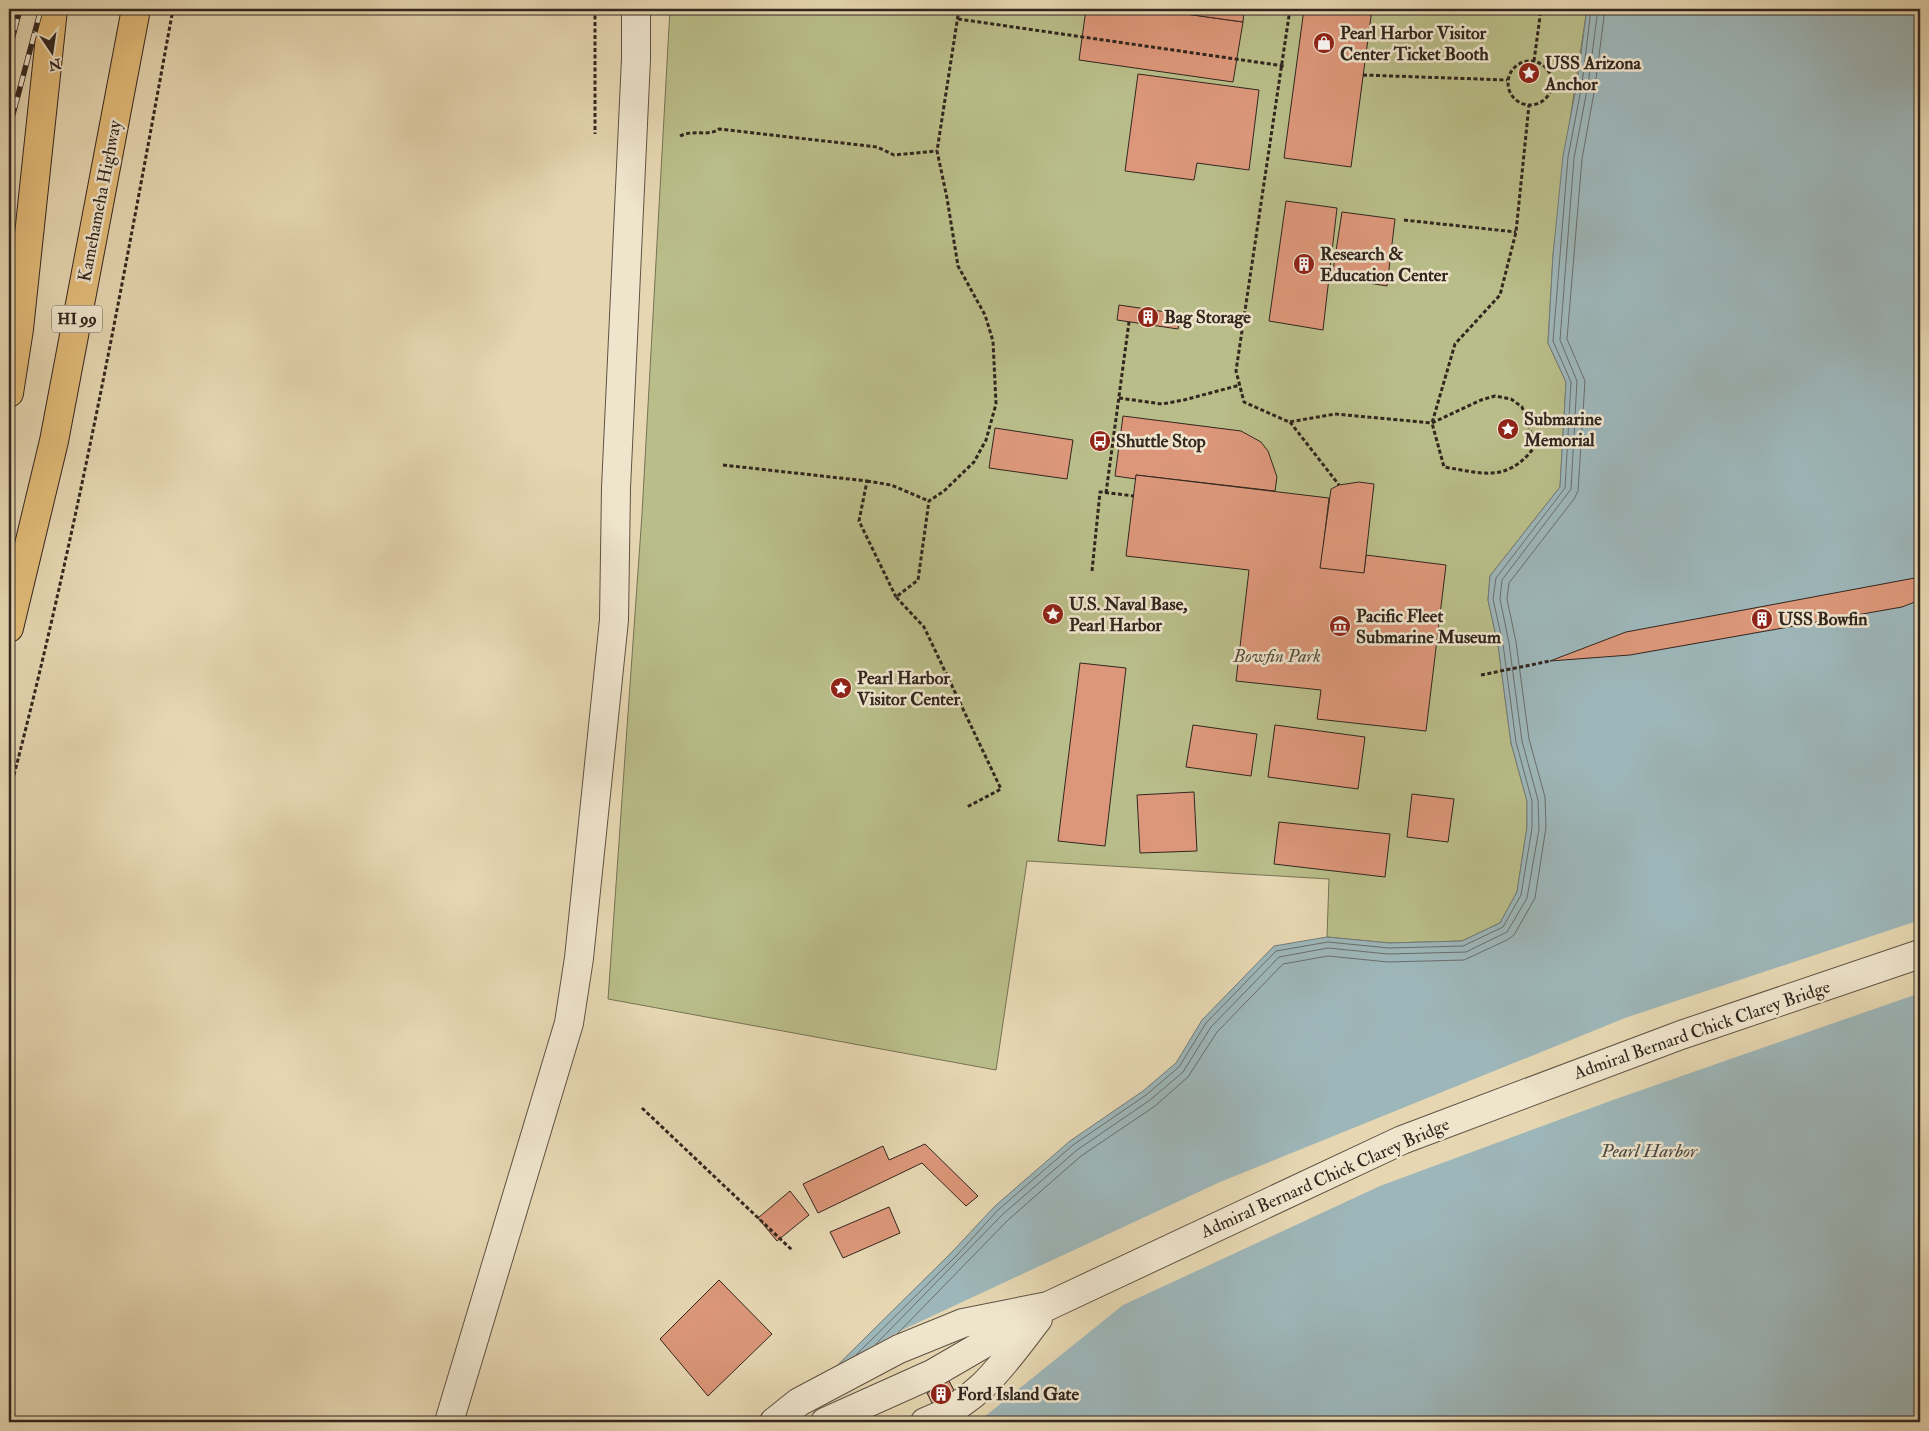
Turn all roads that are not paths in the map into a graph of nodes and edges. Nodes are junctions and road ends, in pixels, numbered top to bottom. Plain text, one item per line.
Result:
1 (53, 9) edge
2 (136, 9) edge
3 (636, 9) edge
4 (9, 393) edge
5 (9, 628) edge
6 (1920, 954) edge
7 (1048, 1306) junction
8 (450, 1422) edge
9 (774, 1422) edge
10 (825, 1422) edge
11 (925, 1422) edge

1 - 4 main road
2 - 5 main road, Kamehameha Highway / HI 99
3 - 8 street
6 - 7 street, Admiral Bernard Chick Clarey Bridge
7 - 9 street, Admiral Bernard Chick Clarey Bridge
7 - 10 street
7 - 11 street

